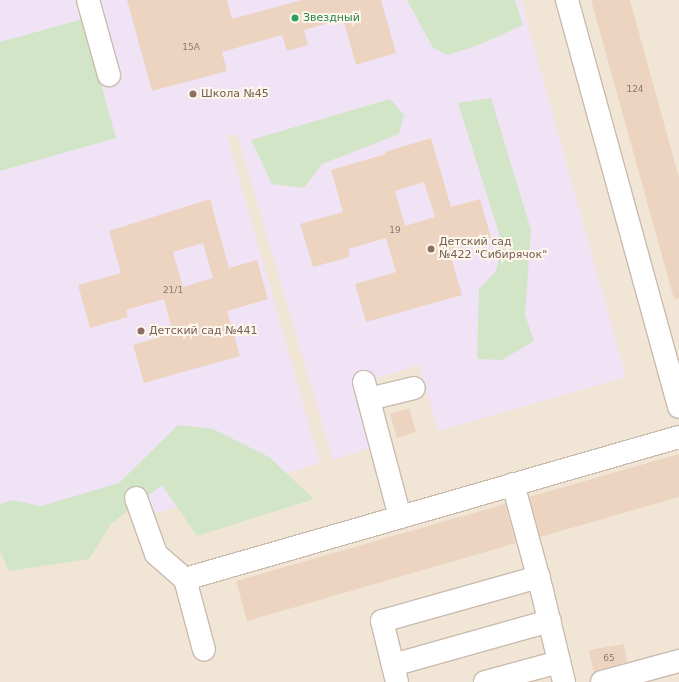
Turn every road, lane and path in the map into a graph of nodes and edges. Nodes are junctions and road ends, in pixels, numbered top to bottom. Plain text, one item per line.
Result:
1 (88, 0) edge
2 (567, 0) edge
3 (109, 75) dead end
4 (414, 388) dead end
5 (679, 407) edge
6 (679, 437) edge
7 (513, 484) junction
8 (136, 498) dead end
9 (400, 517) junction
10 (185, 579) junction
11 (540, 584) junction
12 (550, 621) junction
13 (204, 650) dead end
14 (679, 661) edge
15 (562, 672) edge
16 (395, 673) edge
17 (485, 682) edge
18 (602, 682) edge

1 - 3 street
2 - 5 street
4 - 9 street
6 - 7 street
7 - 9 street
7 - 11 street
8 - 10 street
9 - 10 street
10 - 13 street
11 - 12 street
11 - 16 street
12 - 15 street
12 - 16 street
14 - 18 street
15 - 17 street

